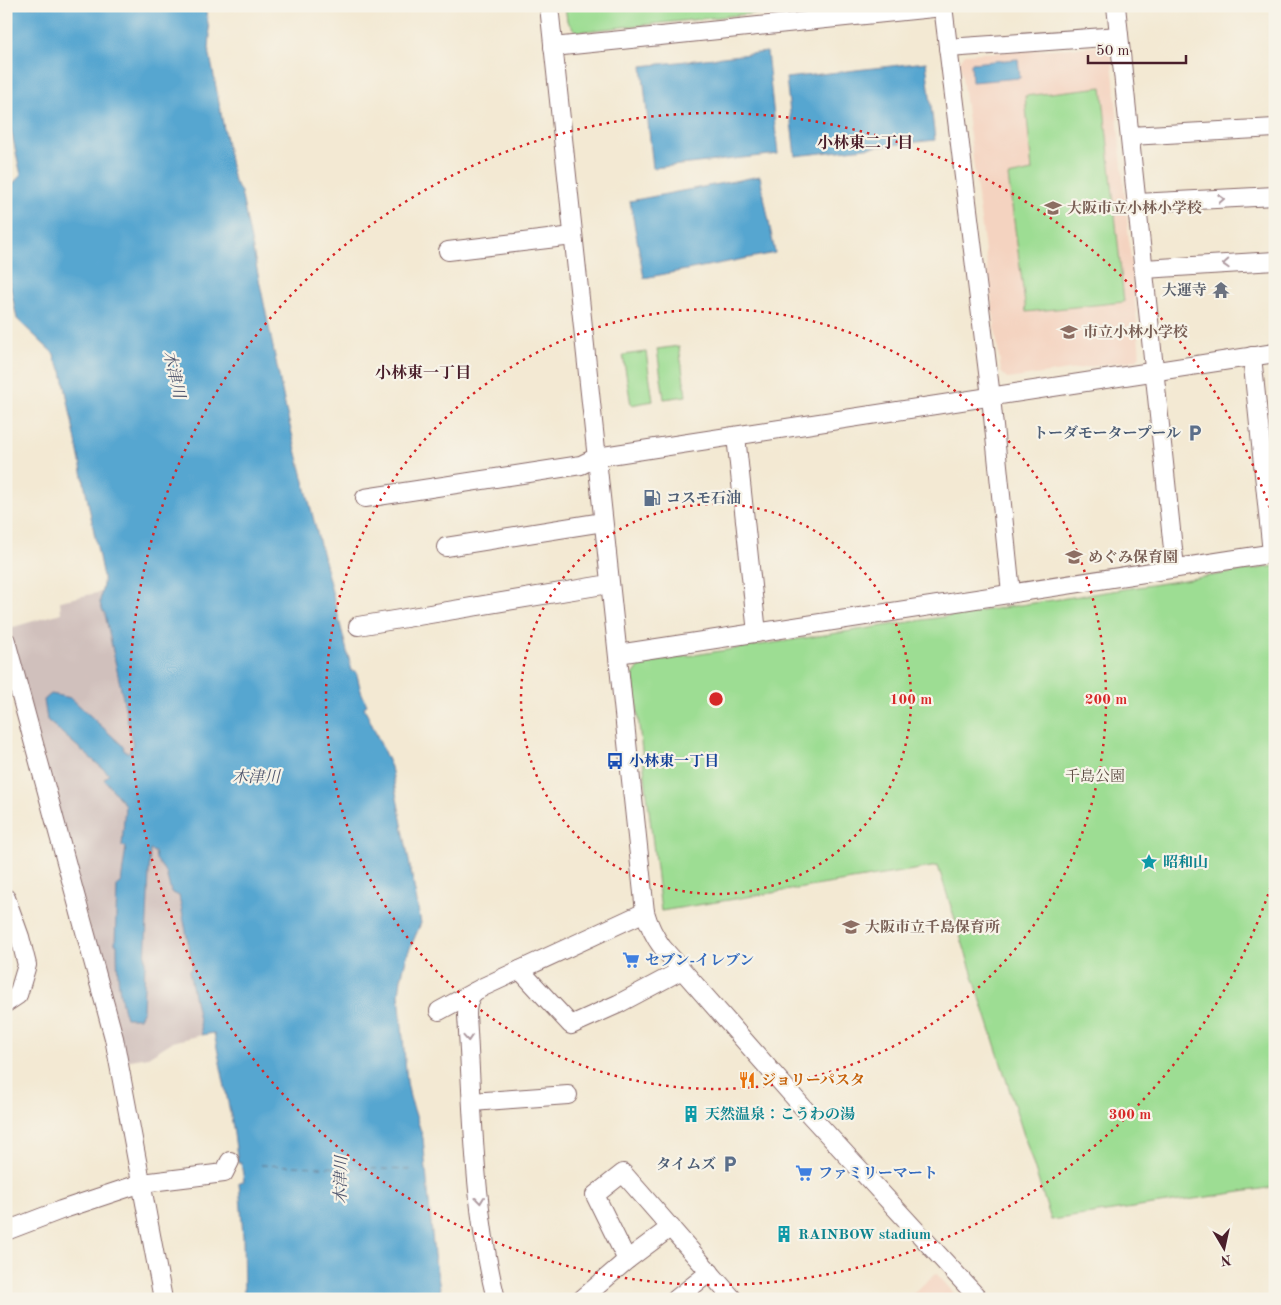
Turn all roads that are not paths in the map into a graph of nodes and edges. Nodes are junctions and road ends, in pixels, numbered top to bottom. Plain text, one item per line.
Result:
1 (549, 6) edge
2 (1116, 6) edge
3 (943, 7) edge
4 (1119, 36) junction
5 (553, 47) junction
6 (948, 48) junction
7 (1275, 128) edge
8 (1130, 136) junction
9 (1275, 196) edge
10 (1137, 204) junction
11 (573, 236) junction
12 (448, 251) dead end
13 (1275, 261) edge
14 (1144, 269) junction
15 (1275, 353) edge
16 (1252, 356) junction
17 (1155, 372) junction
18 (991, 397) junction
19 (736, 436) junction
20 (597, 457) junction
21 (365, 498) dead end
22 (603, 522) junction
23 (446, 547) dead end
24 (1273, 553) edge
25 (1175, 568) junction
26 (609, 584) junction
27 (1011, 592) junction
28 (358, 626) dead end
29 (757, 633) junction
30 (6, 641) edge
31 (618, 654) junction
32 (6, 898) edge
33 (645, 912) junction
34 (520, 970) junction
35 (682, 970) junction
36 (474, 992) junction
37 (6, 1003) edge
38 (440, 1011) dead end
39 (568, 1095) dead end
40 (472, 1102) junction
41 (230, 1161) dead end
42 (142, 1183) junction
43 (671, 1227) junction
44 (6, 1231) edge
45 (627, 1260) junction
46 (710, 1272) junction
47 (163, 1299) edge
48 (496, 1299) edge
49 (582, 1299) edge
50 (676, 1299) edge
51 (733, 1299) edge
52 (979, 1299) edge

1 - 5 street
2 - 4 street
3 - 5 street
3 - 6 street
4 - 6 street
4 - 8 street
5 - 11 street
6 - 18 street
7 - 8 street
8 - 10 street
10 -> 9 street
10 - 14 street
11 - 12 street
11 - 20 street
13 -> 14 street
14 - 17 street
15 - 16 street
16 - 17 street
16 - 24 street
17 - 18 street
17 - 25 street
18 - 19 street
18 - 27 street
19 - 20 street
19 - 29 street
20 - 21 street
20 - 22 street
22 - 23 street
22 - 26 street
24 - 25 street
25 - 27 street
26 - 28 street
26 - 31 street
27 - 29 street
29 - 31 street
30 - 42 street
31 - 33 street
32 - 37 street
33 - 34 street
33 - 35 street
34 - 35 street
34 - 36 street
35 - 52 street
36 - 38 street
36 -> 40 street
39 - 40 street
40 -> 48 street
41 - 42 street
42 - 44 street
42 - 47 street
43 - 45 street
43 - 45 street
43 - 46 street
45 - 49 street
46 - 50 street
46 - 51 street

